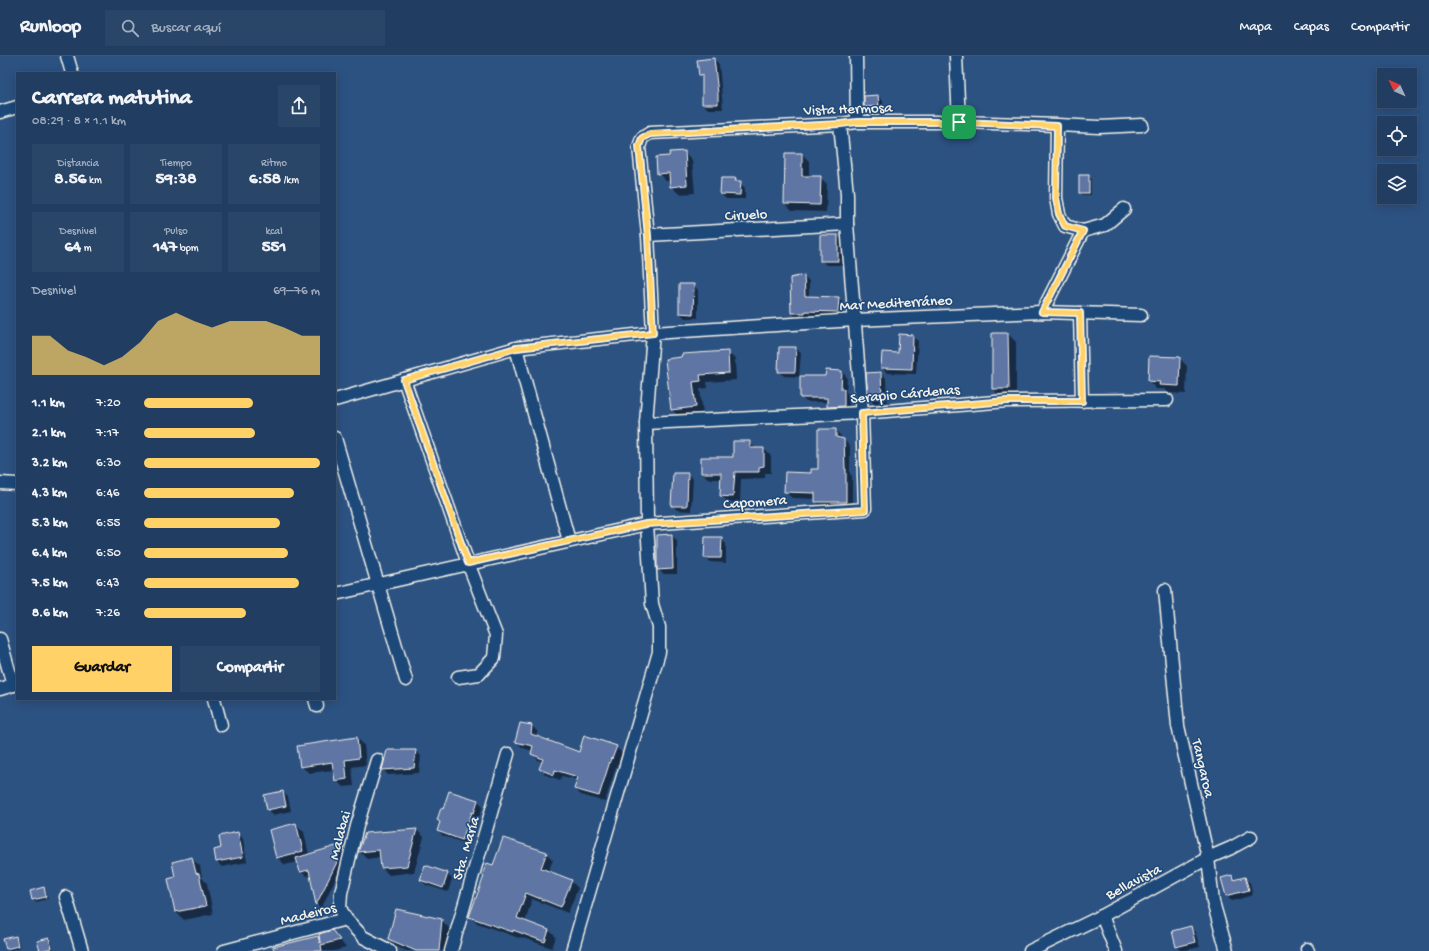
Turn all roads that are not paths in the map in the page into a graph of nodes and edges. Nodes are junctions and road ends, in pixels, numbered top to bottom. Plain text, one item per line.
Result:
1 (67, 56) edge
2 (856, 56) edge
3 (956, 56) edge
4 (72, 72) edge
5 (16, 107) edge
6 (0, 112) edge
7 (857, 122) junction
8 (959, 122) junction
9 (840, 124) junction
10 (1142, 125) dead end
11 (1057, 126) junction
12 (1124, 209) dead end
13 (847, 224) junction
14 (1083, 231) junction
15 (648, 236) junction
16 (1042, 312) junction
17 (1080, 313) junction
18 (1141, 315) dead end
19 (855, 320) junction
20 (653, 333) junction
21 (516, 348) junction
22 (404, 380) junction
23 (336, 400) edge
24 (1167, 400) dead end
25 (1082, 401) junction
26 (862, 413) junction
27 (646, 423) junction
28 (336, 441) edge
29 (0, 483) edge
30 (16, 484) edge
31 (646, 524) junction
32 (569, 541) junction
33 (468, 563) junction
34 (377, 584) junction
35 (1165, 590) dead end
36 (336, 594) edge
37 (0, 639) edge
38 (458, 677) dead end
39 (406, 680) dead end
40 (15, 684) edge
41 (0, 689) edge
42 (214, 700) edge
43 (221, 726) dead end
44 (508, 754) dead end
45 (377, 760) dead end
46 (1251, 837) dead end
47 (1208, 858) junction
48 (66, 897) dead end
49 (1102, 916) junction
50 (346, 919) junction
51 (82, 951) edge
52 (224, 951) edge
53 (390, 951) edge
54 (452, 951) edge
55 (572, 951) edge
56 (1030, 951) edge
57 (1116, 951) edge
58 (1226, 951) edge

1 - 4 street
2 - 7 street
3 - 8 street
5 - 6 street
7 - 8 street, Vista Hermosa
7 - 9 street, Vista Hermosa
8 - 11 street, Vista Hermosa
9 - 13 street
9 - 15 street, Vista Hermosa
10 - 11 street, Vista Hermosa
11 - 14 street
12 - 14 street
13 - 15 street, Ciruelo
13 - 19 street
14 - 16 street
15 - 20 street
16 - 17 street, Mar Mediterráneo
16 - 19 street, Mar Mediterráneo
17 - 18 street, Mar Mediterráneo
17 - 25 street
19 - 20 street, Mar Mediterráneo
19 - 26 street
20 - 21 street, Mar Mediterráneo
20 - 27 street
21 - 22 street, Mar Mediterráneo
21 - 32 street
22 - 23 street, Mar Mediterráneo
22 - 33 street
24 - 25 street, Serapio Cárdenas
25 - 26 street, Serapio Cárdenas
26 - 27 street, Serapio Cárdenas
26 - 31 street, Capomera
27 - 31 street
28 - 34 street
29 - 30 street
31 - 32 street, Capomera
31 - 55 street
32 - 33 street, Capomera
33 - 34 street, Capomera
33 - 38 street
34 - 36 street, Capomera
34 - 39 street
35 - 47 street, Tangaroa
37 - 40 street
40 - 41 street
42 - 43 street
44 - 54 street, Sta. María
45 - 50 street, Malabai
46 - 47 street, Bellavista
47 - 49 street, Bellavista
47 - 58 street, Tangaroa
48 - 51 street
49 - 56 street, Bellavista
49 - 57 street
50 - 52 street, Madeiros
50 - 53 street, Madeiros

